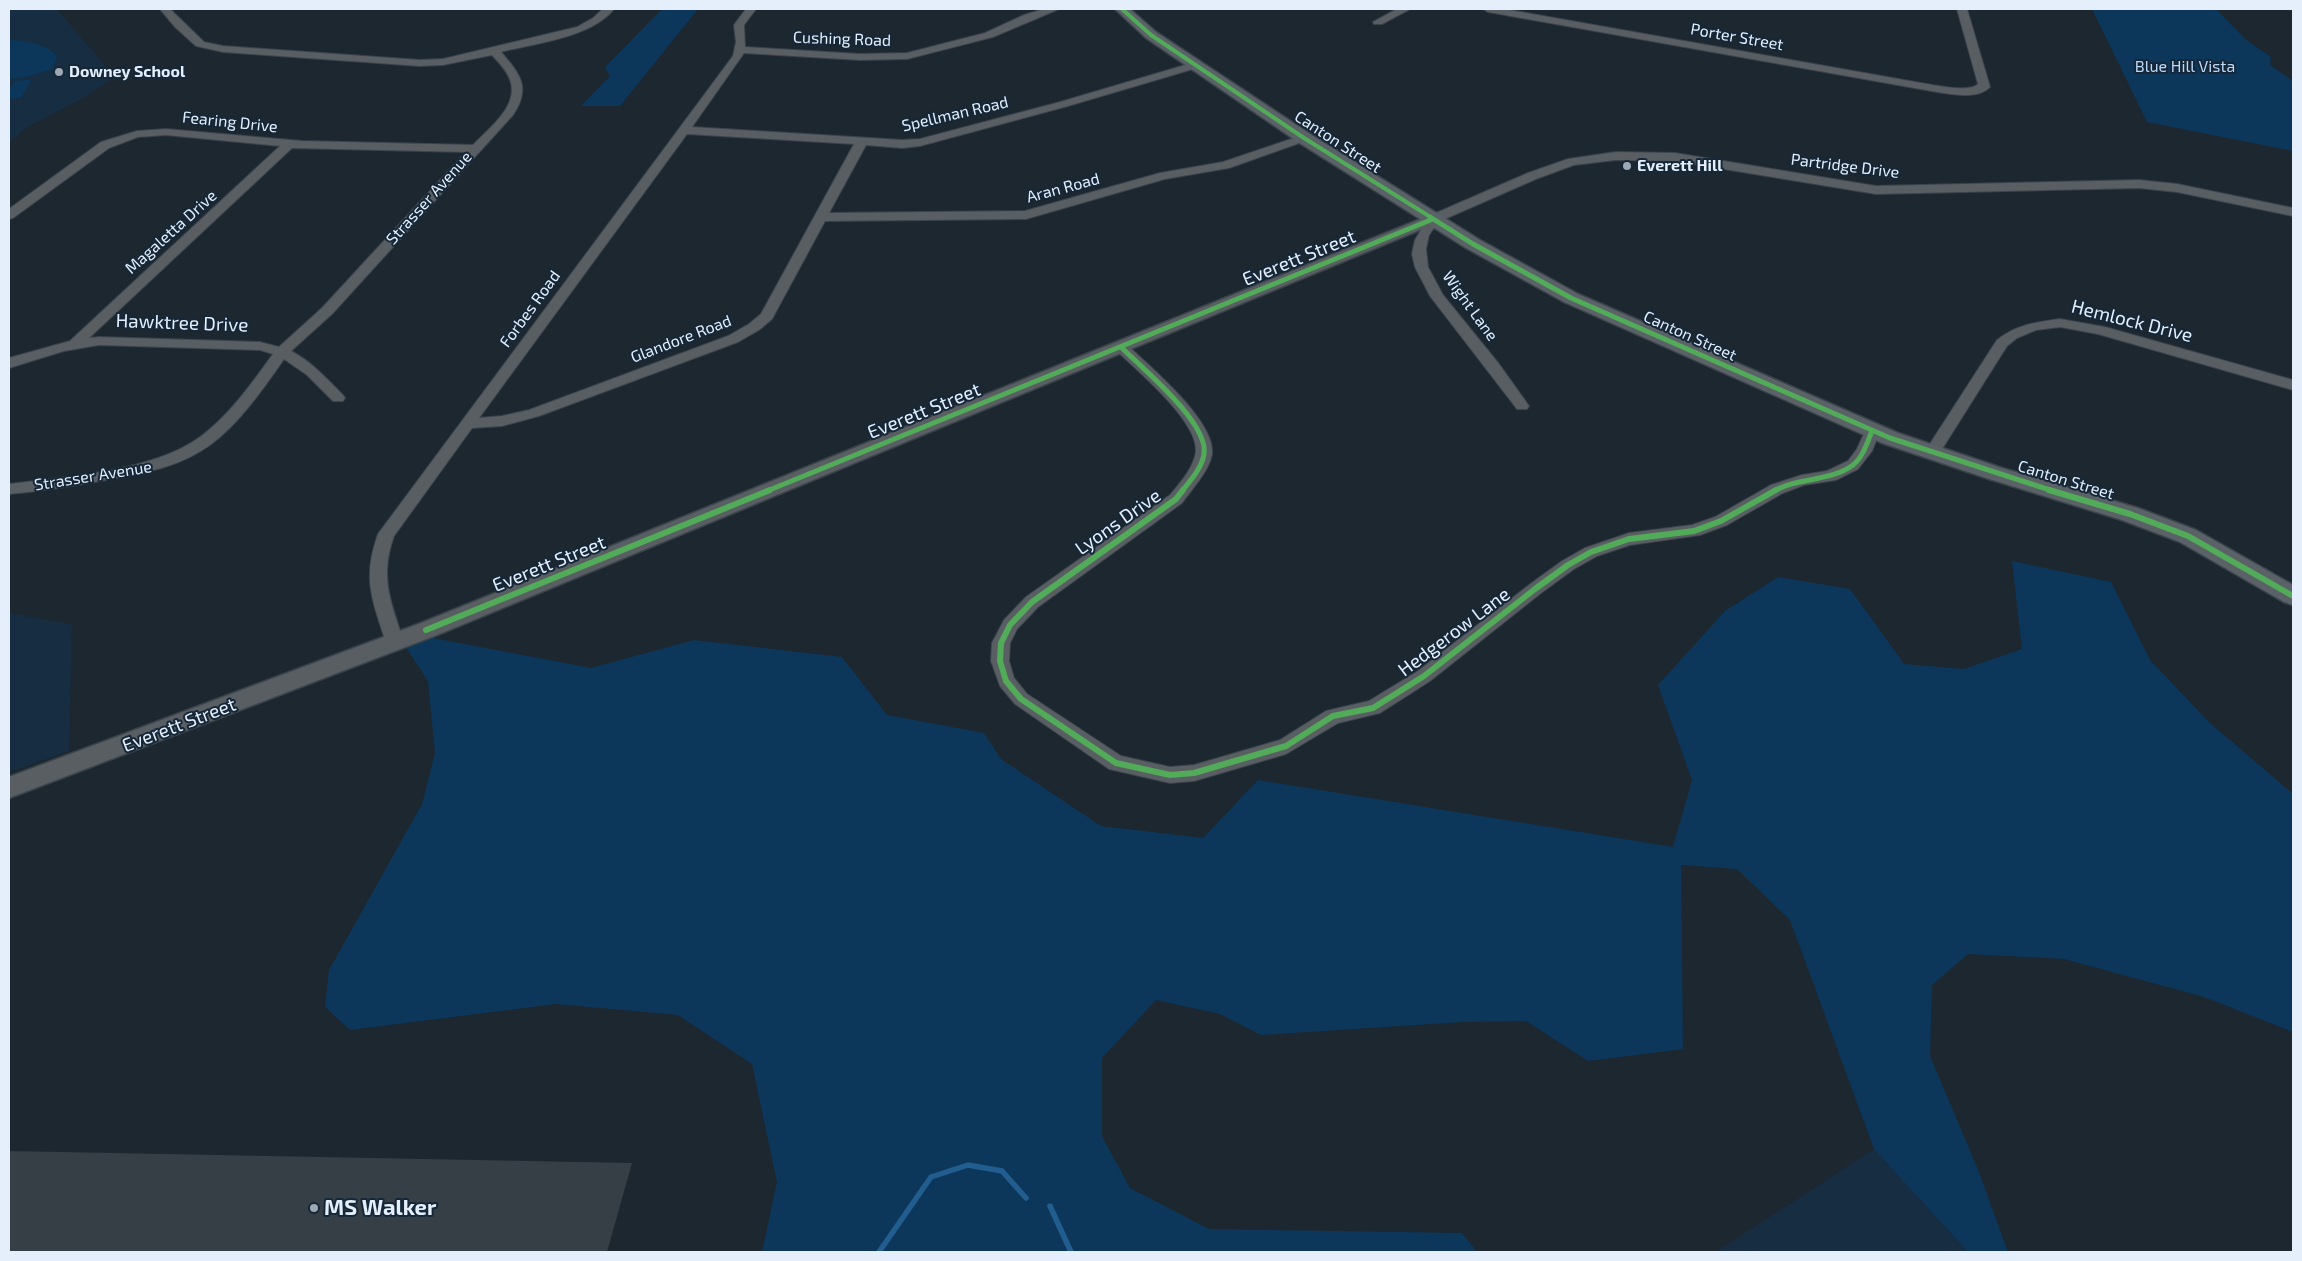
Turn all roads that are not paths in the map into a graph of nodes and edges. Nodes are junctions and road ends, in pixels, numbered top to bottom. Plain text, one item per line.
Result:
1 (165, 9) edge
2 (609, 9) edge
3 (750, 9) edge
4 (1054, 9) edge
5 (1122, 9) edge
6 (1405, 9) edge
7 (1488, 9) edge
8 (1962, 9) edge
9 (1378, 22) dead end
10 (740, 50) junction
11 (494, 51) junction
12 (1196, 65) junction
13 (684, 130) junction
14 (1304, 138) junction
15 (862, 141) junction
16 (289, 144) junction
17 (473, 149) junction
18 (2293, 212) edge
19 (9, 215) edge
20 (822, 218) junction
21 (1433, 219) junction
22 (75, 344) junction
23 (1121, 346) junction
24 (282, 352) junction
25 (9, 363) edge
26 (2293, 385) edge
27 (338, 398) dead end
28 (1522, 406) dead end
29 (470, 423) junction
30 (1872, 431) junction
31 (1932, 452) junction
32 (9, 489) edge
33 (2293, 596) edge
34 (395, 642) junction
35 (1039, 712) joint
36 (9, 788) edge

1 - 11 street
2 - 11 street
3 - 10 street
4 - 10 street, Cushing Road
5 - 12 main road, Canton Street
6 - 9 street
7 - 8 street, Porter Street
10 - 13 street, Forbes Road
11 - 17 street, Strasser Avenue
12 - 14 main road, Canton Street
12 - 15 street, Spellman Road
13 - 15 street, Spellman Road
13 - 29 street, Forbes Road
14 - 20 street, Aran Road
14 - 21 main road, Canton Street
15 - 20 street, Glandore Road
16 - 17 street, Fearing Drive
16 - 19 street, Fearing Drive
16 - 22 street, Magaletta Drive
17 - 24 street, Strasser Avenue
18 - 21 street, Partridge Drive
20 - 29 street, Glandore Road
21 - 23 street, Everett Street
21 - 28 street, Wight Lane
21 - 30 main road, Canton Street
22 - 24 street, Hawktree Drive
22 - 25 street, Hawktree Drive
23 - 34 street, Everett Street
23 - 35 street, Lyons Drive
24 - 27 street, Hawktree Drive
24 - 32 street, Strasser Avenue
26 - 31 street, Hemlock Drive
29 - 34 street, Forbes Road
30 - 31 main road, Canton Street
30 - 35 street, Hedgerow Lane
31 - 33 main road, Canton Street
34 - 36 street, Everett Street

